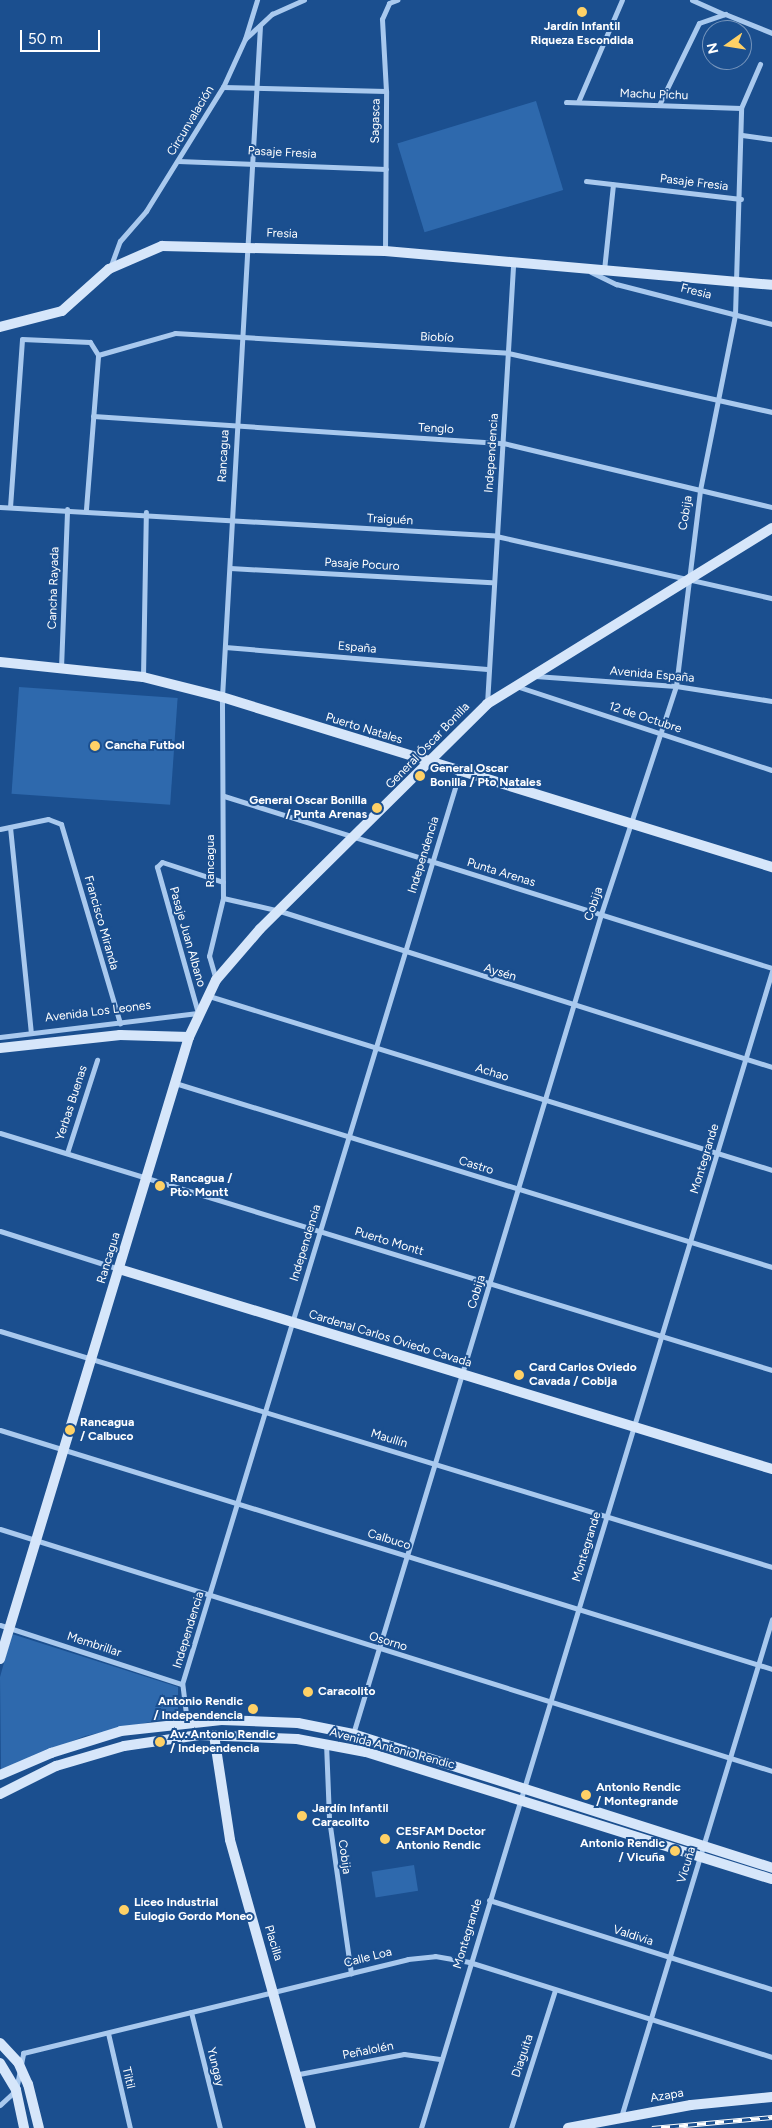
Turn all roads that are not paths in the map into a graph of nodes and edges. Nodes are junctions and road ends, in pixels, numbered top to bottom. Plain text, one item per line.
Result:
1 (257, 0) edge
2 (304, 0) edge
3 (397, 0) edge
4 (622, 0) edge
5 (692, 0) edge
6 (725, 14) junction
7 (260, 26) junction
8 (772, 33) edge
9 (245, 39) junction
10 (760, 64) dead end
11 (223, 87) junction
12 (257, 89) junction
13 (386, 91) junction
14 (566, 102) dead end
15 (578, 102) junction
16 (659, 105) junction
17 (741, 108) junction
18 (742, 135) junction
19 (772, 139) edge
20 (178, 161) junction
21 (253, 162) junction
22 (386, 169) junction
23 (586, 181) dead end
24 (613, 184) junction
25 (741, 199) junction
26 (248, 245) junction
27 (385, 251) junction
28 (513, 262) junction
29 (109, 270) junction
30 (586, 270) junction
31 (604, 270) junction
32 (738, 284) junction
33 (772, 285) edge
34 (735, 315) junction
35 (772, 324) edge
36 (0, 327) edge
37 (243, 338) junction
38 (508, 352) junction
39 (98, 355) junction
40 (718, 400) junction
41 (772, 412) edge
42 (93, 416) junction
43 (238, 428) junction
44 (503, 443) junction
45 (700, 490) junction
46 (0, 507) edge
47 (10, 507) junction
48 (772, 507) edge
49 (67, 509) junction
50 (86, 509) junction
51 (146, 512) junction
52 (233, 520) junction
53 (772, 528) edge
54 (496, 536) junction
55 (230, 568) junction
56 (686, 578) junction
57 (492, 582) junction
58 (772, 598) edge
59 (225, 647) junction
60 (0, 662) edge
61 (61, 668) junction
62 (488, 669) junction
63 (529, 675) junction
64 (142, 677) junction
65 (513, 685) junction
66 (676, 686) junction
67 (222, 697) junction
68 (772, 701) edge
69 (487, 704) junction
70 (660, 734) junction
71 (430, 762) junction
72 (772, 770) edge
73 (460, 771) junction
74 (224, 796) junction
75 (631, 824) junction
76 (10, 827) junction
77 (0, 829) edge
78 (357, 837) junction
79 (432, 862) junction
80 (772, 867) edge
81 (223, 882) junction
82 (223, 898) junction
83 (280, 910) junction
84 (601, 914) junction
85 (404, 954) junction
86 (772, 970) edge
87 (216, 980) junction
88 (206, 996) junction
89 (574, 1006) junction
90 (198, 1013) junction
91 (120, 1023) junction
92 (31, 1032) junction
93 (0, 1037) edge
94 (189, 1037) junction
95 (0, 1048) edge
96 (377, 1048) junction
97 (745, 1059) junction
98 (97, 1060) dead end
99 (772, 1067) edge
100 (175, 1083) junction
101 (546, 1100) junction
102 (0, 1133) edge
103 (349, 1137) junction
104 (67, 1153) junction
105 (718, 1153) junction
106 (772, 1170) edge
107 (146, 1178) junction
108 (519, 1189) junction
109 (0, 1231) edge
110 (320, 1231) junction
111 (690, 1242) junction
112 (772, 1268) edge
113 (119, 1269) junction
114 (490, 1284) junction
115 (293, 1322) junction
116 (0, 1331) edge
117 (661, 1336) junction
118 (92, 1359) junction
119 (772, 1370) edge
120 (463, 1374) junction
121 (266, 1412) junction
122 (634, 1427) junction
123 (0, 1430) edge
124 (65, 1450) junction
125 (436, 1464) junction
126 (772, 1469) edge
127 (238, 1504) junction
128 (606, 1516) junction
129 (0, 1529) edge
130 (36, 1543) junction
131 (409, 1556) junction
132 (772, 1567) edge
133 (210, 1597) junction
134 (578, 1609) junction
135 (772, 1619) edge
136 (4, 1626) edge
137 (381, 1650) junction
138 (0, 1659) edge
139 (758, 1664) junction
140 (772, 1669) edge
141 (182, 1684) junction
142 (550, 1702) junction
143 (187, 1722) junction
144 (353, 1734) junction
145 (214, 1735) junction
146 (326, 1743) junction
147 (730, 1758) junction
148 (772, 1771) edge
149 (0, 1775) edge
150 (0, 1794) edge
151 (522, 1794) junction
152 (701, 1852) junction
153 (772, 1868) edge
154 (772, 1879) edge
155 (489, 1900) junction
156 (669, 1958) junction
157 (470, 1962) junction
158 (351, 1973) junction
159 (772, 1989) edge
160 (555, 1990) junction
161 (274, 1991) junction
162 (191, 2012) junction
163 (650, 2020) junction
164 (108, 2033) junction
165 (0, 2043) edge
166 (772, 2057) edge
167 (440, 2059) junction
168 (18, 2062) junction
169 (0, 2063) edge
170 (299, 2074) junction
171 (16, 2090) junction
172 (772, 2097) edge
173 (0, 2105) edge
174 (621, 2117) junction
175 (24, 2128) edge
176 (39, 2128) edge
177 (130, 2128) edge
178 (220, 2128) edge
179 (311, 2128) edge
180 (421, 2128) edge
181 (511, 2128) edge
182 (568, 2128) edge

1 - 9 street
2 - 7 street, Circunvalación
3 - 13 street, Sagasca
4 - 15 street
5 - 6 street
6 - 8 street
6 - 16 street
7 - 9 street, Circunvalación
7 - 12 street, Rancagua
9 - 11 street, Circunvalación
10 - 17 street, Cobija
11 - 12 street
11 - 20 street, Circunvalación
12 - 13 street
12 - 21 street, Rancagua
13 - 22 street, Sagasca
14 - 15 street, Machu Pichu
15 - 16 street, Machu Pichu
16 - 17 street, Machu Pichu
17 - 18 street, Cobija
18 - 19 street
18 - 25 street, Cobija
20 - 21 street, Pasaje Fresia
20 - 29 street, Circunvalación
21 - 22 street, Pasaje Fresia
21 - 26 street, Rancagua
22 - 27 street, Sagasca
23 - 24 street, Pasaje Fresia
24 - 25 street, Pasaje Fresia
24 - 31 street
25 - 32 street, Cobija
26 - 27 street, Fresia
26 - 29 street, Fresia
26 - 37 street, Rancagua
27 - 28 street, Fresia
28 - 30 street, Fresia
28 - 38 street, Independencia
29 - 36 street, Fresia
30 - 31 street, Fresia
30 - 34 street, Fresia
31 - 32 street, Fresia
32 - 33 street, Fresia
32 - 34 street, Cobija
34 - 35 street, Fresia
34 - 40 street, Cobija
37 - 38 street, Biobío
37 - 39 street, Biobío
37 - 43 street, Rancagua
38 - 40 street, Biobío
38 - 44 street, Independencia
39 - 42 street
39 - 47 street
40 - 41 street, Biobío
40 - 45 street, Cobija
42 - 43 street, Tenglo
42 - 50 street
43 - 44 street, Tenglo
43 - 52 street, Rancagua
44 - 45 street, Tenglo
44 - 54 street, Independencia
45 - 48 street, Tenglo
45 - 56 street, Cobija
46 - 47 street, Traiguén
47 - 49 street, Traiguén
49 - 50 street, Traiguén
49 - 61 street, Cancha Rayada
50 - 51 street, Traiguén
51 - 52 street, Traiguén
51 - 64 street
52 - 54 street, Traiguén
52 - 55 street, Rancagua
53 - 56 street, General Óscar Bonilla
54 - 56 street, Traiguén
54 - 57 street, Independencia
55 - 57 street, Pasaje Pocuro
55 - 59 street, Rancagua
56 - 58 street, Traiguén
56 - 63 street, General Óscar Bonilla
56 - 66 street, Cobija
57 - 62 street, Independencia
59 - 62 street, España
59 - 67 street, Rancagua
60 - 61 street, Puerto Natales
61 - 64 street, Puerto Natales
62 - 69 street, Independencia
63 - 65 street, General Óscar Bonilla
63 - 66 street, Avenida España
64 - 67 street, Puerto Natales
65 - 69 street, General Óscar Bonilla
65 - 70 street, 12 de Octubre
66 - 68 street, Avenida España
66 - 70 street, Cobija
67 - 71 street, Puerto Natales
67 - 74 street, Rancagua
69 - 71 street, General Óscar Bonilla
70 - 72 street, 12 de Octubre
70 - 75 street, Cobija
71 - 73 street, Puerto Natales
71 - 78 street, General Óscar Bonilla
73 - 75 street, Puerto Natales
73 - 79 street, Independencia
74 - 78 street, Punta Arenas
74 - 81 street, Rancagua
75 - 80 street, Puerto Natales
75 - 84 street, Cobija
76 - 77 street
76 - 91 street, Francisco Miranda
76 - 92 street
78 - 79 street, Punta Arenas
78 - 83 street, General Óscar Bonilla
79 - 84 street, Punta Arenas
79 - 85 street, Independencia
81 - 82 street, Rancagua
81 - 90 street, Pasaje Juan Albano
82 - 83 street, Aysén
82 - 87 street, Rancagua
83 - 85 street, Aysén
83 - 87 street, General Óscar Bonilla
84 - 86 street, Punta Arenas
84 - 89 street, Cobija
85 - 89 street, Aysén
85 - 96 street, Independencia
86 - 97 street, Montegrande
87 - 88 street, Rancagua
88 - 90 street, Rancagua
88 - 96 street, Achao
89 - 97 street, Aysén
89 - 101 street, Cobija
90 - 91 street, Avenida Los Leones
90 - 94 street, Rancagua
91 - 92 street, Avenida Los Leones
92 - 93 street, Avenida Los Leones
94 - 95 street, Avenida Los Leones
94 - 100 street, Rancagua
96 - 101 street, Achao
96 - 103 street, Independencia
97 - 99 street, Aysén
97 - 105 street, Montegrande
98 - 104 street, Yerbas Buenas
100 - 103 street, Castro
100 - 107 street, Rancagua
101 - 105 street, Achao
101 - 108 street, Cobija
102 - 104 street, Puerto Montt
103 - 108 street, Castro
103 - 110 street, Independencia
104 - 107 street, Puerto Montt
105 - 106 street, Achao
105 - 111 street, Montegrande
107 - 110 street, Puerto Montt
107 - 113 street, Rancagua
108 - 111 street, Castro
108 - 114 street, Cobija
109 - 113 street, Cardenal Carlos Oviedo Cavada
110 - 114 street, Puerto Montt
110 - 115 street, Independencia
111 - 112 street, Castro
111 - 117 street, Montegrande
113 - 115 street, Cardenal Carlos Oviedo Cavada
113 - 118 street, Rancagua
114 - 117 street, Puerto Montt
114 - 120 street, Cobija
115 - 120 street, Cardenal Carlos Oviedo Cavada
115 - 121 street, Independencia
116 - 118 street, Maullín
117 - 119 street, Puerto Montt
117 - 122 street, Montegrande
118 - 121 street, Maullín
118 - 124 street, Rancagua
120 - 122 street, Cardenal Carlos Oviedo Cavada
120 - 125 street, Cobija
121 - 125 street, Maullín
121 - 127 street, Independencia
122 - 126 street, Cardenal Carlos Oviedo Cavada
122 - 128 street, Montegrande
123 - 124 street, Calbuco
124 - 127 street, Calbuco
124 - 130 street, Rancagua
125 - 128 street, Maullín
125 - 131 street, Cobija
127 - 131 street, Calbuco
127 - 133 street, Independencia
128 - 132 street, Maullín
128 - 134 street, Montegrande
129 - 130 street, Osorno
130 - 133 street, Osorno
130 - 136 street, Rancagua
131 - 134 street, Calbuco
131 - 137 street, Cobija
133 - 137 street, Osorno
133 - 141 street, Independencia
134 - 139 street, Calbuco
134 - 142 street, Montegrande
135 - 139 street, Vicuña
136 - 138 street, Rancagua
136 - 141 street, Membrillar
137 - 142 street, Osorno
137 - 144 street, Cobija
139 - 140 street, Calbuco
139 - 147 street, Vicuña
141 - 143 street, Independencia
142 - 147 street, Osorno
142 - 151 street, Montegrande
143 - 144 street, Avenida Antonio Rendic
143 - 149 street, Avenida Antonio Rendic
144 - 151 street, Avenida Antonio Rendic
145 - 146 street, Avenida Antonio Rendic
145 - 150 street, Avenida Antonio Rendic
145 - 161 street, Placilla
146 - 151 street, Avenida Antonio Rendic
146 - 158 street, Cobija
147 - 148 street, Osorno
147 - 152 street, Vicuña
151 - 152 street, Avenida Antonio Rendic
151 - 155 street, Montegrande
152 - 153 street, Avenida Antonio Rendic
152 - 154 street, Avenida Antonio Rendic
152 - 156 street, Vicuña
155 - 156 street, Valdivia
155 - 157 street, Montegrande
156 - 159 street, Valdivia
156 - 163 street, Vicuña
157 - 158 street, Calle Loa
157 - 160 street, Calle Loa
157 - 167 street, Montegrande
158 - 161 street, Calle Loa
160 - 163 street, Calle Loa
160 - 181 street, Diaguita
161 - 162 street, Calle Loa
161 - 170 street, Placilla
162 - 164 street, Calle Loa
162 - 178 street, Yungay
163 - 166 street, Calle Loa
163 - 174 street, Vicuña
164 - 168 street, Calle Loa
164 - 177 street, Tiltil
165 - 168 street
167 - 170 street, Peñalolén
167 - 180 street, Montegrande
168 - 171 street
168 - 176 street
169 - 171 street
170 - 179 street, Placilla
171 - 173 street
171 - 175 street
172 - 174 street, Azapa
174 - 182 street, Azapa

